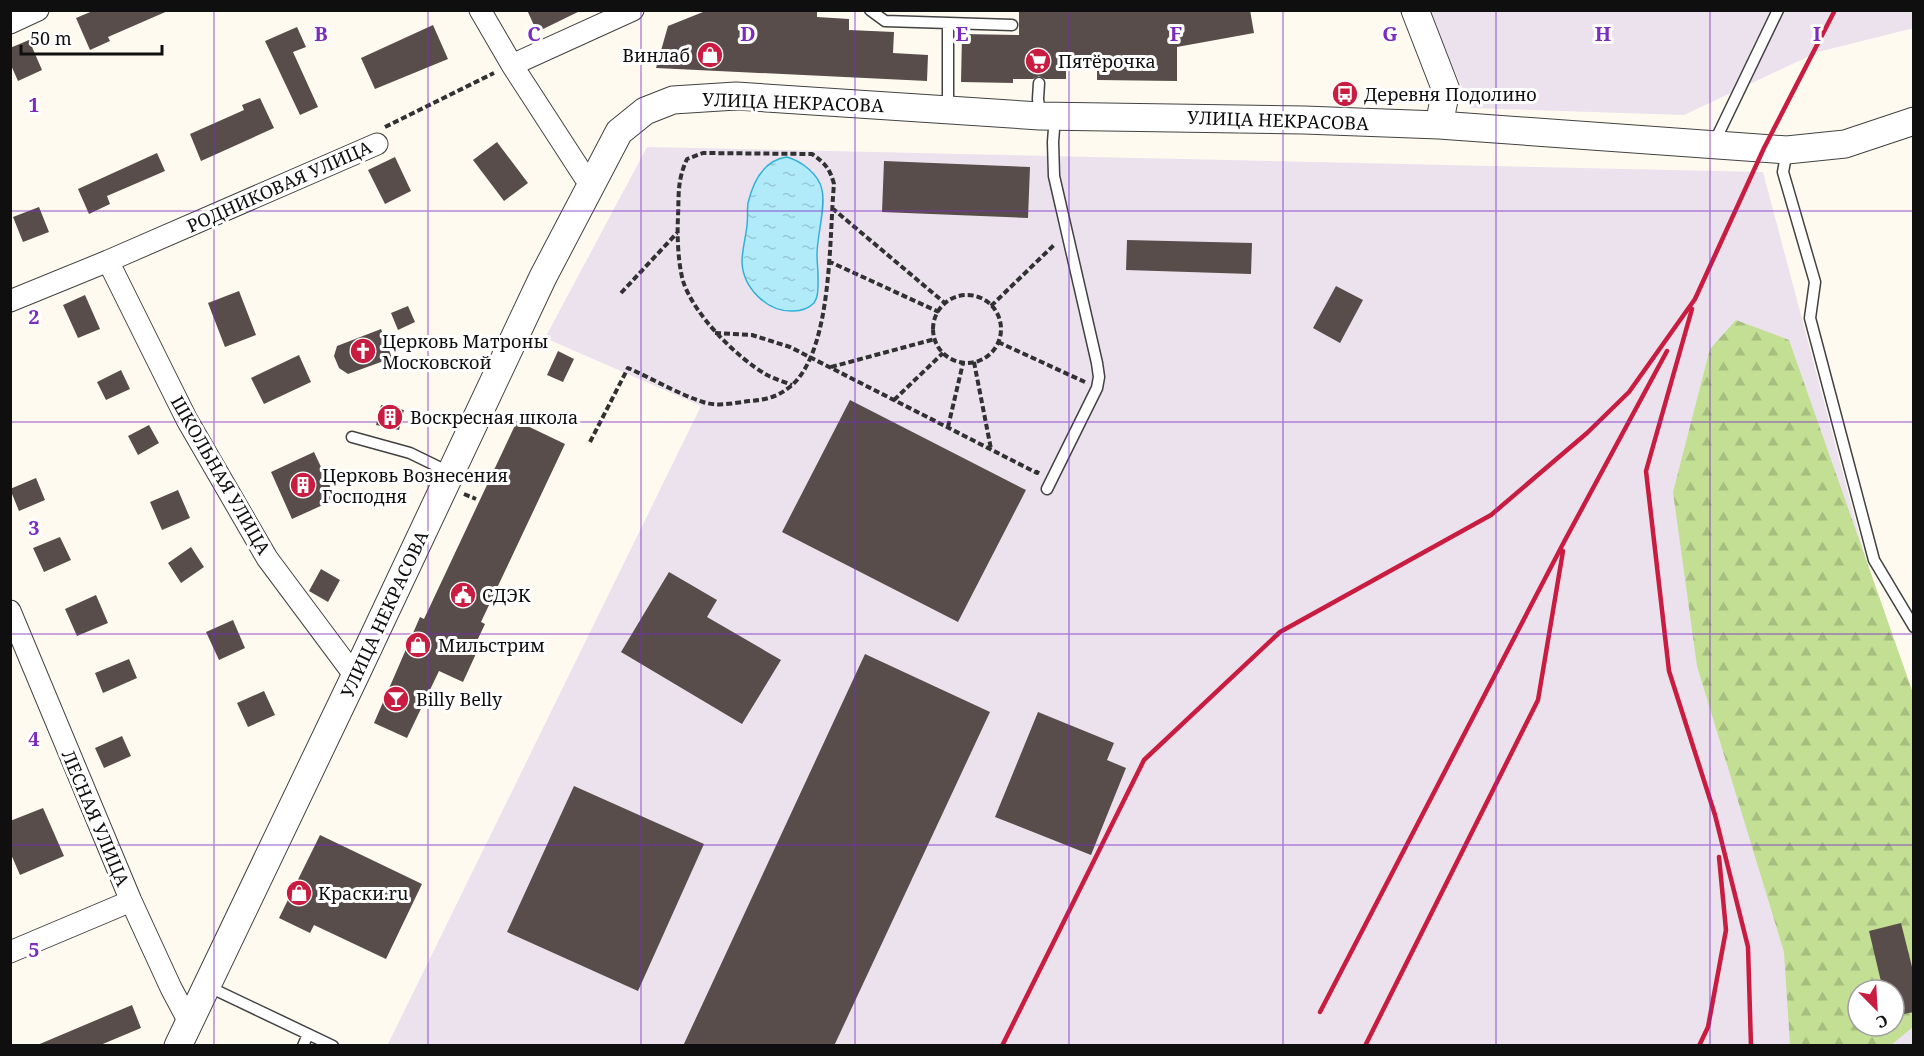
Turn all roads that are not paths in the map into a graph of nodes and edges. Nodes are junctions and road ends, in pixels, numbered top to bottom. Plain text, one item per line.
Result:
1 (38, 10) edge
2 (480, 10) edge
3 (633, 10) edge
4 (870, 10) edge
5 (1415, 10) edge
6 (1778, 10) edge
7 (10, 23) edge
8 (948, 23) junction
9 (1012, 25) dead end
10 (512, 64) junction
11 (1039, 83) dead end
12 (948, 110) junction
13 (1048, 116) junction
14 (1914, 121) edge
15 (1439, 125) junction
16 (377, 144) road end
17 (1713, 146) junction
18 (1787, 150) junction
19 (592, 185) junction
20 (108, 261) junction
21 (10, 300) edge
22 (352, 437) dead end
23 (451, 473) junction
24 (1047, 489) dead end
25 (10, 611) edge
26 (1914, 627) edge
27 (356, 676) junction
28 (131, 901) junction
29 (10, 951) edge
30 (207, 986) junction
31 (184, 1034) edge
32 (308, 1034) junction
33 (303, 1046) edge
34 (333, 1046) edge

1 - 7 street
2 - 10 street
3 - 10 street
4 - 8 lane
5 - 15 street
6 - 17 lane
8 - 9 lane
8 - 12 lane
10 - 19 street
11 - 13 lane
12 - 13 street, УЛИЦА НЕКРАСОВА
12 - 19 street, УЛИЦА НЕКРАСОВА
13 - 15 street, УЛИЦА НЕКРАСОВА
13 - 24 lane
14 - 18 street, УЛИЦА НЕКРАСОВА
15 - 17 street, УЛИЦА НЕКРАСОВА
16 - 20 street, РОДНИКОВАЯ УЛИЦА
17 - 18 street, УЛИЦА НЕКРАСОВА
18 - 26 lane
19 - 23 street, УЛИЦА НЕКРАСОВА
20 - 21 street, РОДНИКОВАЯ УЛИЦА
20 - 27 street, ШКОЛЬНАЯ УЛИЦА
22 - 23 lane
23 - 27 street, УЛИЦА НЕКРАСОВА
25 - 28 street, ЛЕСНАЯ УЛИЦА
27 - 30 street, УЛИЦА НЕКРАСОВА
28 - 29 street
28 - 31 street, ЛЕСНАЯ УЛИЦА
30 - 31 street, УЛИЦА НЕКРАСОВА
30 - 32 lane
32 - 33 lane
32 - 34 lane

